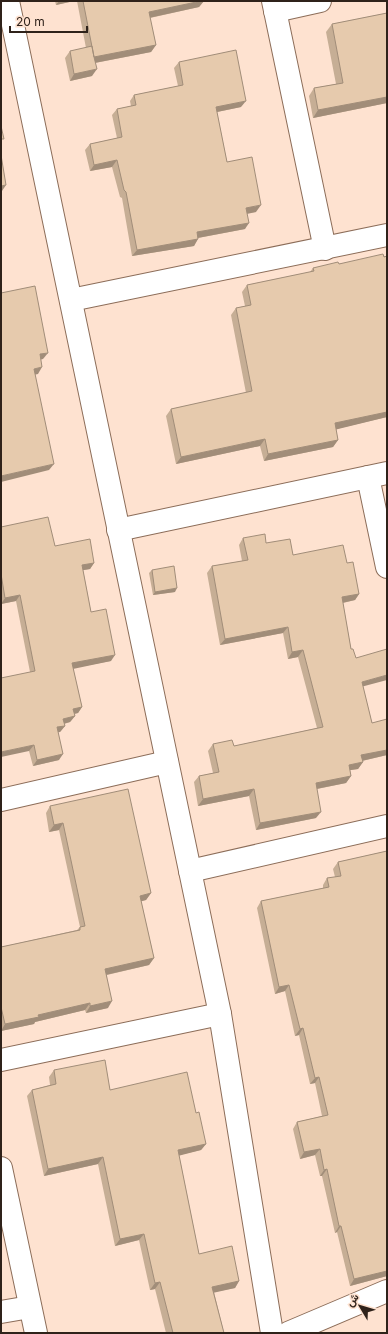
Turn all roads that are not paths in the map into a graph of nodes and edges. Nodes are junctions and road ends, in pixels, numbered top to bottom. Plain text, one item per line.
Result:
1 (8, 1) edge
2 (320, 1) edge
3 (274, 6) edge
4 (387, 235) edge
5 (325, 249) junction
6 (70, 300) junction
7 (377, 475) edge
8 (118, 530) junction
9 (387, 567) edge
10 (167, 762) junction
11 (1, 800) edge
12 (387, 826) edge
13 (190, 871) junction
14 (220, 1014) junction
15 (1, 1060) edge
16 (1, 1168) edge
17 (387, 1291) edge
18 (30, 1306) junction
19 (1, 1312) edge
20 (36, 1333) edge
21 (272, 1333) edge
22 (288, 1333) edge

1 - 6 street
2 - 3 street
3 - 5 street
4 - 5 street
5 - 6 street
6 - 8 street
7 - 8 street
7 - 9 street
8 - 10 street
10 - 11 street
10 - 13 street
12 - 13 street
13 - 14 street
14 - 15 street
14 - 21 street
16 - 18 street
17 - 22 street
18 - 19 street
18 - 20 street

